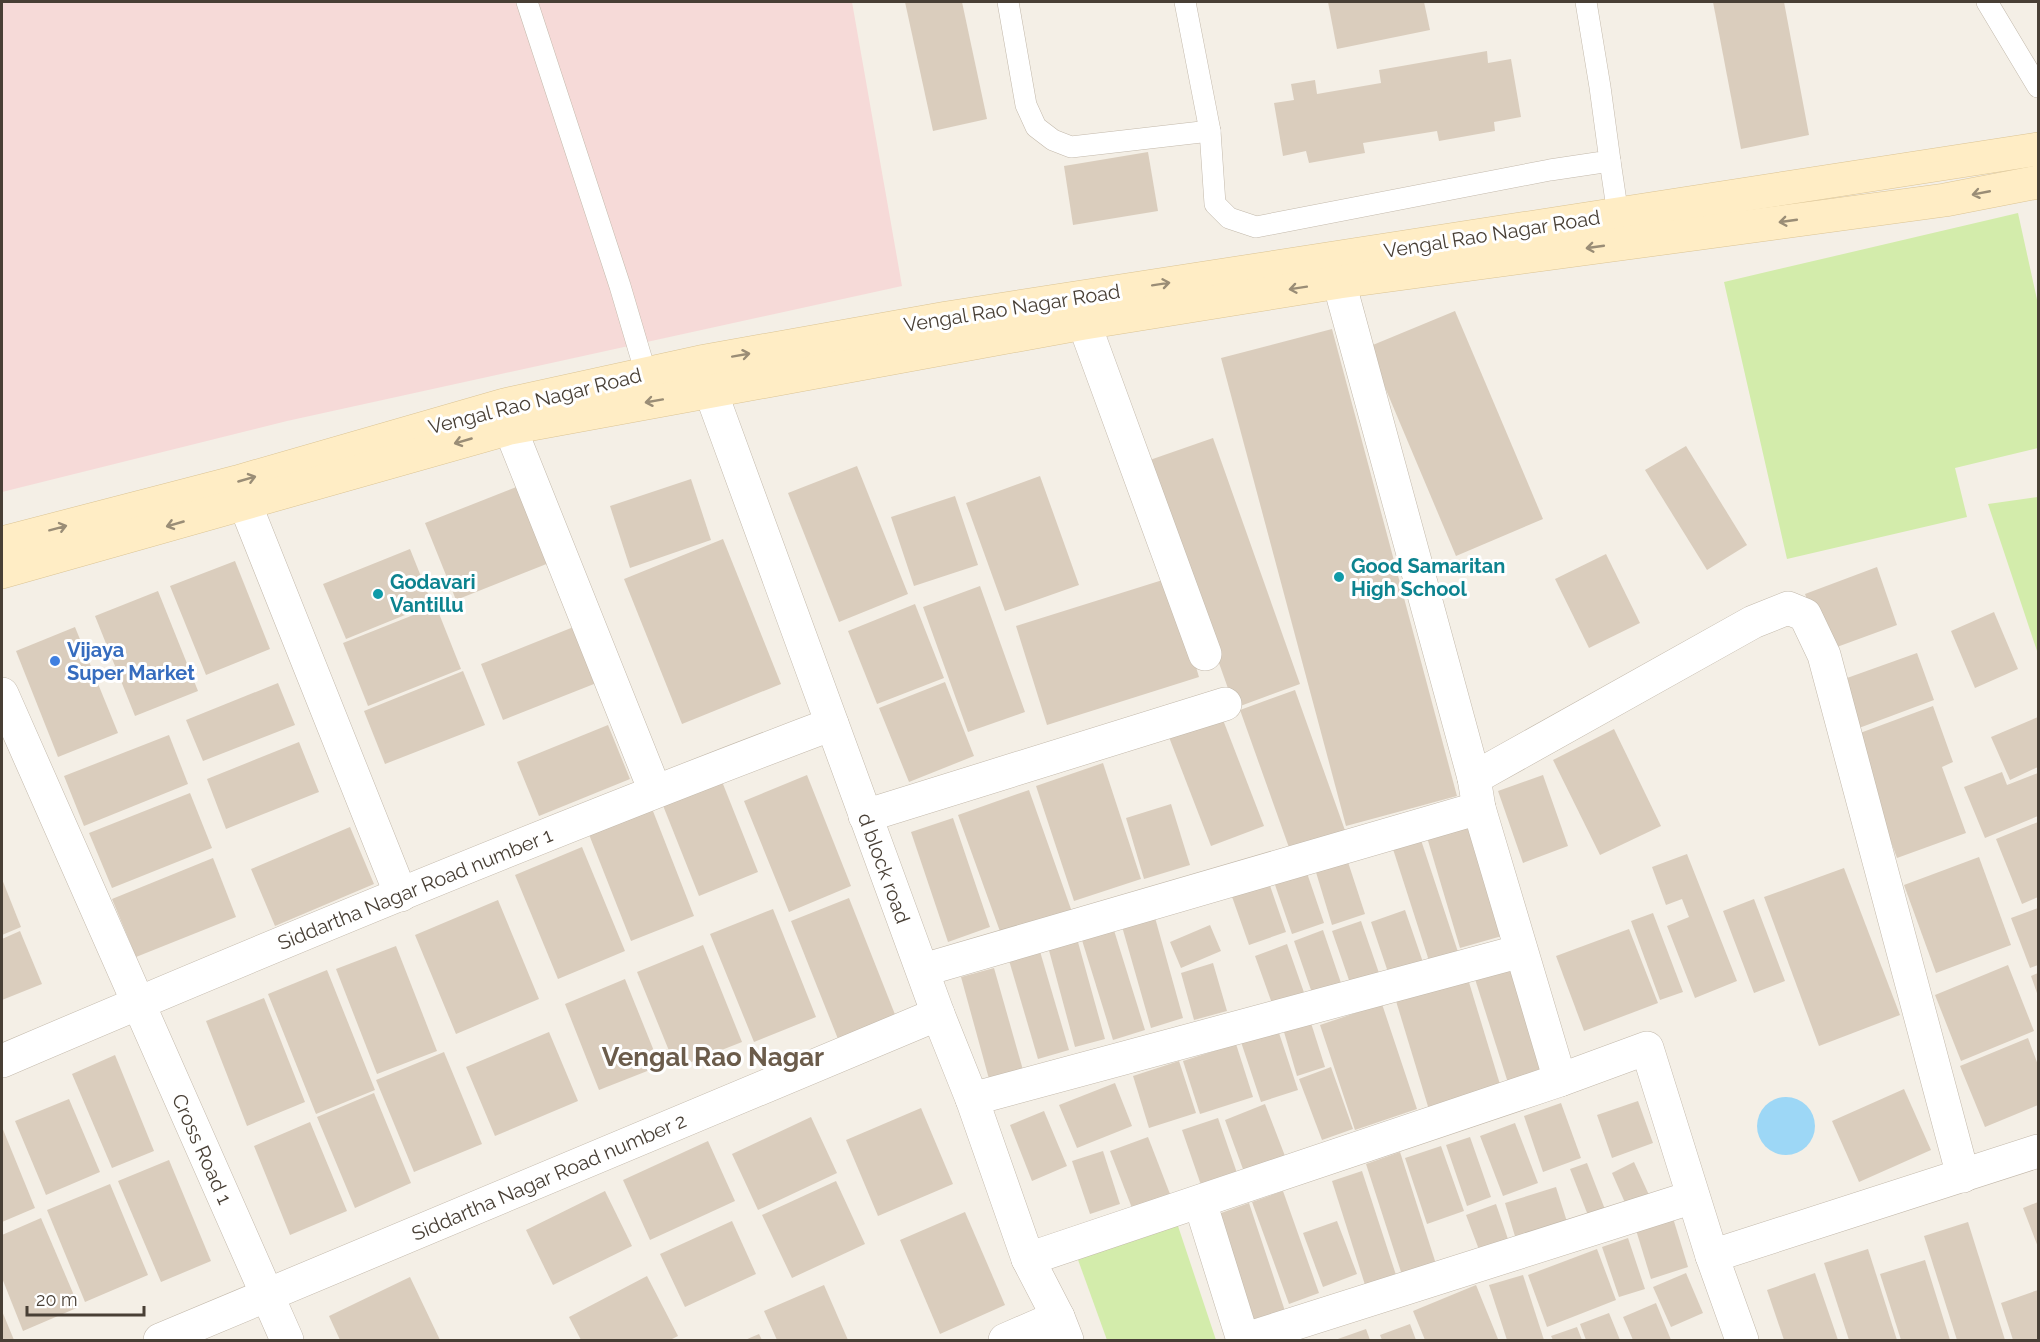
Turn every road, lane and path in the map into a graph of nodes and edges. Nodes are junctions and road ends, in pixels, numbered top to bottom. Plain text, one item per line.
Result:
1 (527, 2) edge
2 (1008, 2) edge
3 (1185, 2) edge
4 (1586, 2) edge
5 (1987, 2) edge
6 (2038, 87) edge
7 (1210, 130) junction
8 (2038, 149) edge
9 (1610, 160) junction
10 (1939, 165) junction
11 (2038, 182) edge
12 (1945, 200) junction
13 (1618, 215) junction
14 (1378, 264) junction
15 (1262, 281) junction
16 (1339, 282) junction
17 (1084, 323) junction
18 (646, 374) junction
19 (706, 376) junction
20 (510, 428) junction
21 (245, 504) junction
22 (2, 543) edge
23 (2, 572) edge
24 (1204, 654) dead end
25 (2, 694) edge
26 (1226, 704) dead end
27 (832, 724) junction
28 (655, 791) junction
29 (1476, 793) junction
30 (865, 816) junction
31 (400, 895) junction
32 (1521, 951) junction
33 (922, 970) junction
34 (137, 1003) junction
35 (938, 1014) junction
36 (2, 1061) edge
37 (1560, 1080) junction
38 (972, 1099) junction
39 (2038, 1151) edge
40 (1963, 1176) junction
41 (1693, 1197) junction
42 (1200, 1202) junction
43 (1712, 1256) junction
44 (1028, 1259) junction
45 (267, 1295) junction
46 (1062, 1329) edge
47 (1243, 1340) edge
48 (160, 1341) edge
49 (287, 1341) edge
50 (1005, 1341) edge
51 (1743, 1341) edge

1 - 18 lane
2 - 7 lane
3 - 7 lane
4 - 9 lane
5 - 6 lane
7 - 9 lane
8 - 10 main road, Vengal Rao Nagar Road
9 - 13 lane
10 - 12 main road
10 - 13 main road, Vengal Rao Nagar Road
11 -> 12 main road, Vengal Rao Nagar Road
12 -> 14 main road, Vengal Rao Nagar Road
13 - 14 main road, Vengal Rao Nagar Road
14 - 15 main road, Vengal Rao Nagar Road
14 - 16 main road, Vengal Rao Nagar Road
16 -> 15 main road, Vengal Rao Nagar Road
15 - 17 main road, Vengal Rao Nagar Road
19 -> 15 main road, Vengal Rao Nagar Road
16 - 29 street
17 - 19 main road, Vengal Rao Nagar Road
17 - 24 street
18 - 19 main road, Vengal Rao Nagar Road
22 -> 18 main road, Vengal Rao Nagar Road
19 -> 20 main road, Vengal Rao Nagar Road
19 - 27 street, d block road
20 -> 21 main road, Vengal Rao Nagar Road
20 - 28 street
21 -> 23 main road, Vengal Rao Nagar Road
21 - 31 street
25 - 34 street, Cross Road 1
26 - 30 street
27 - 28 street, Siddartha Nagar Road number 1
27 - 30 street, d block road
28 - 31 street, Siddartha Nagar Road number 1
29 - 32 street
29 - 33 street
29 - 40 street
30 - 33 street, d block road
31 - 34 street, Siddartha Nagar Road number 1
32 - 37 street
32 - 38 street
33 - 35 street, d block road
34 - 36 street, Siddartha Nagar Road number 1
34 - 45 street, Cross Road 1
35 - 38 street, d block road
35 - 45 street, Siddartha Nagar Road number 2
37 - 41 street
37 - 42 street
38 - 44 street, d block road
39 - 40 street
40 - 43 street
41 - 43 street
41 - 47 street
42 - 44 street
42 - 47 street
43 - 51 street
44 - 46 street, d block road
45 - 48 street, Siddartha Nagar Road number 2
45 - 49 street, Cross Road 1
46 - 50 street

